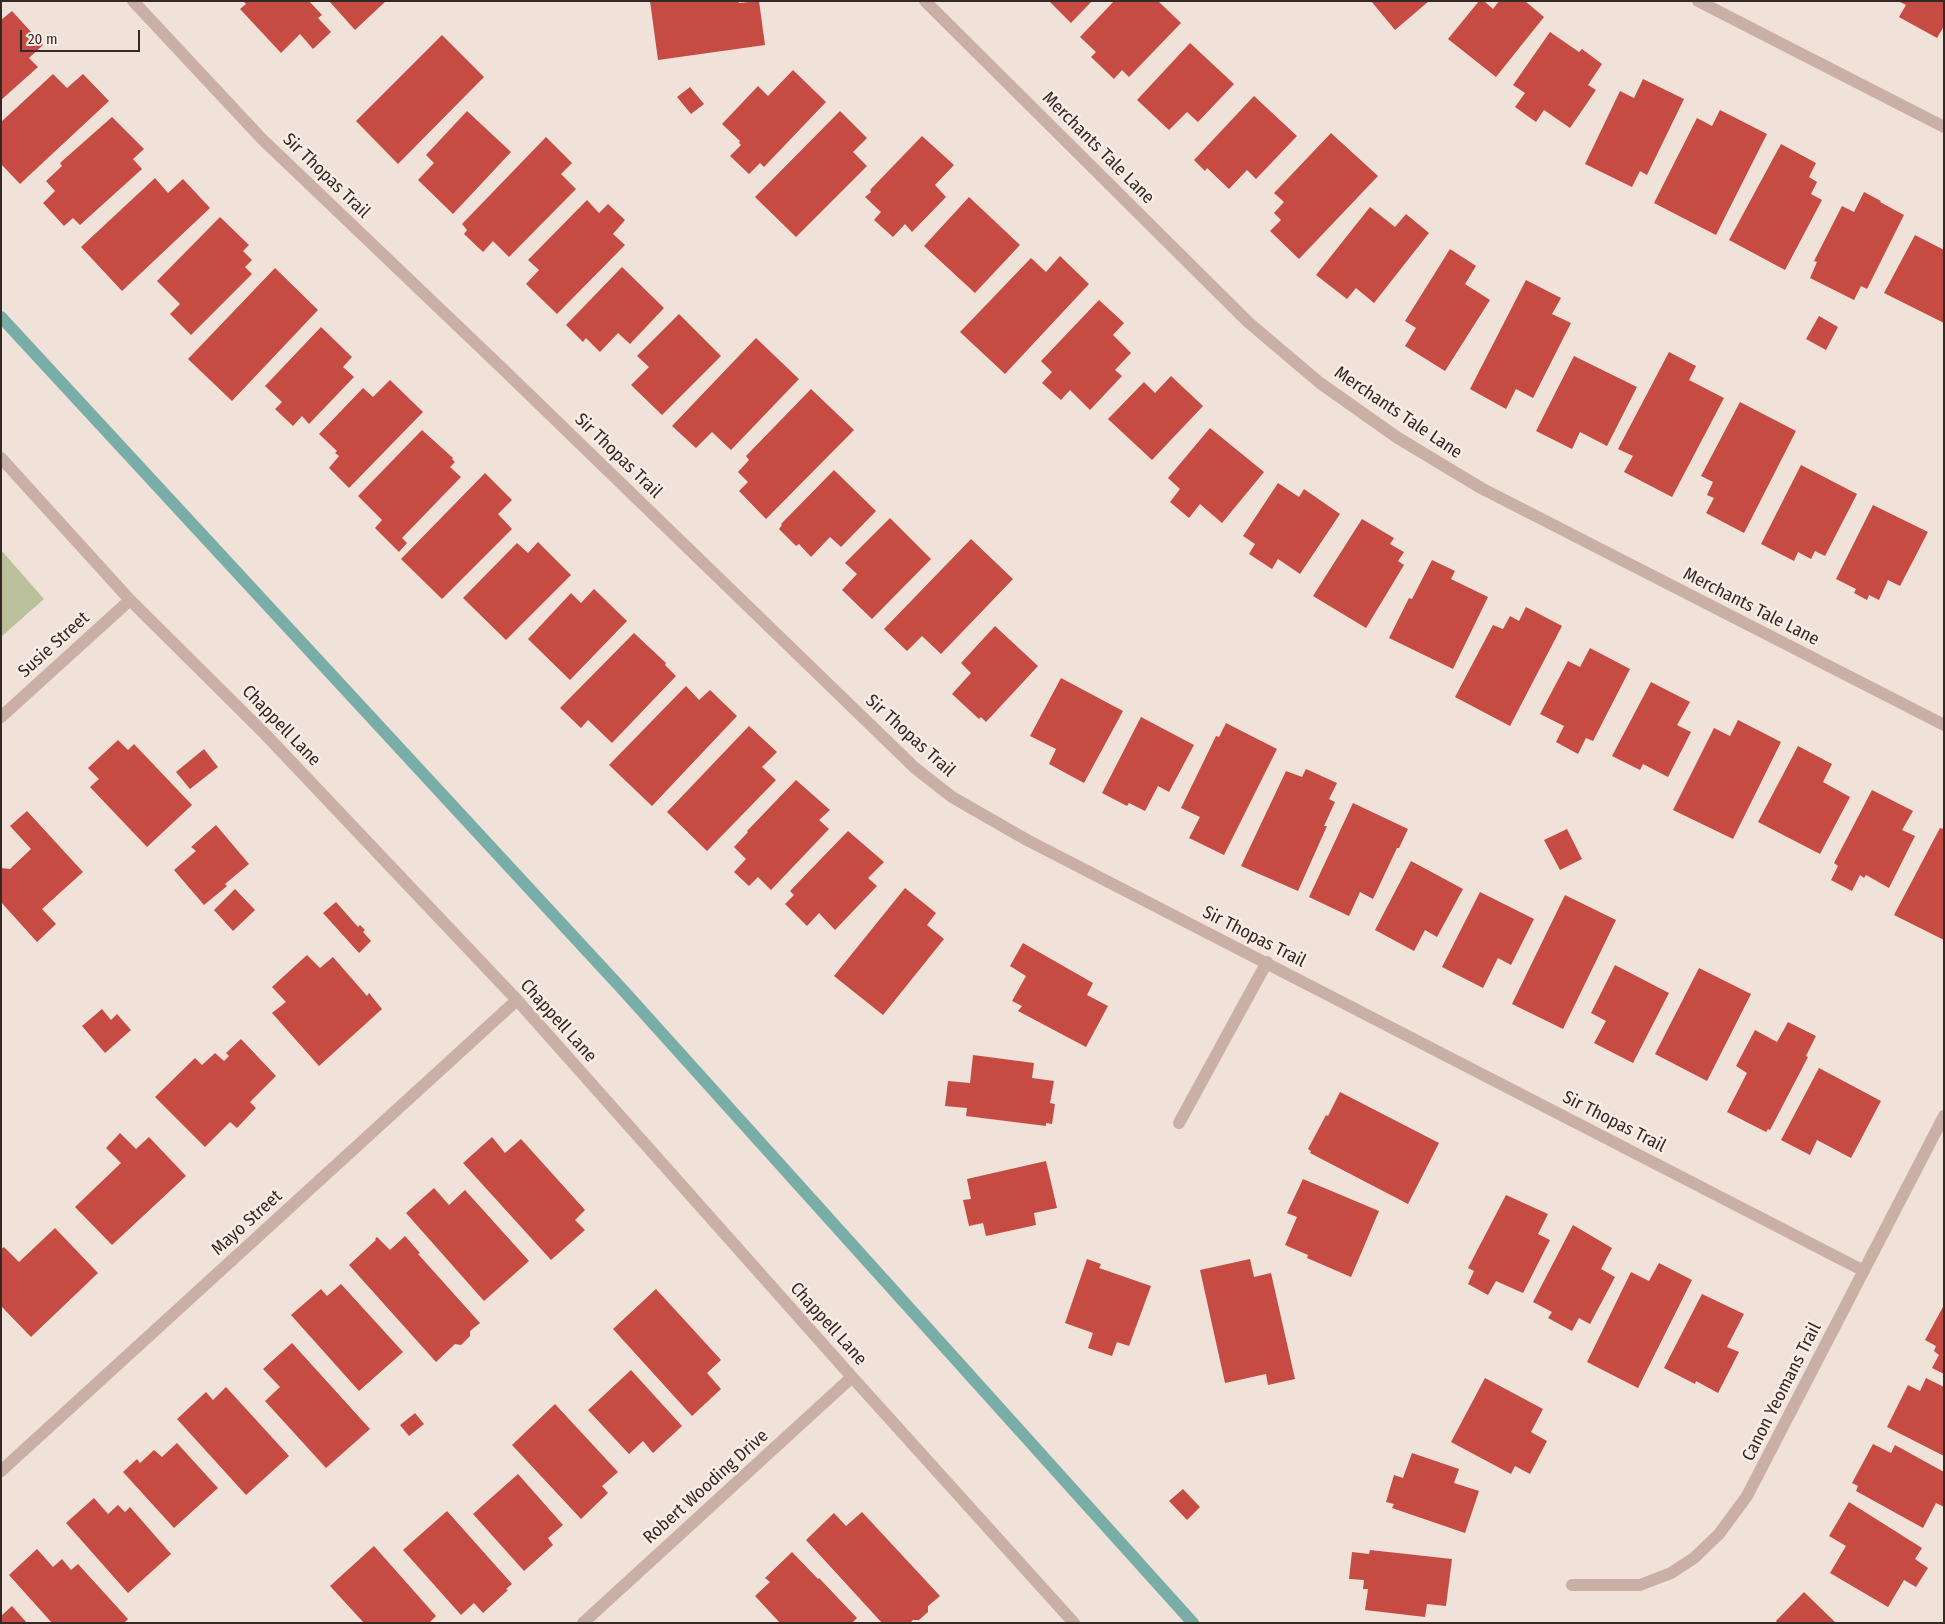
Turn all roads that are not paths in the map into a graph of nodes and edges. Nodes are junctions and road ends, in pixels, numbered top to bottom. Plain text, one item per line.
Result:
1 (133, 1) edge
2 (925, 1) edge
3 (1698, 1) edge
4 (1944, 128) edge
5 (1, 458) edge
6 (130, 600) junction
7 (1, 716) edge
8 (1944, 725) edge
9 (1267, 962) junction
10 (517, 1000) junction
11 (1944, 1116) edge
12 (1179, 1123) dead end
13 (1864, 1271) junction
14 (852, 1377) junction
15 (1, 1471) edge
16 (1572, 1584) dead end
17 (584, 1623) edge
18 (1074, 1623) edge

1 - 9 street, Sir Thopas Trail
2 - 8 street, Merchants Tale Lane
3 - 4 street
5 - 6 street, Chappell Lane
6 - 7 street, Susie Street
6 - 10 street, Chappell Lane
9 - 12 street
9 - 13 street, Sir Thopas Trail
10 - 14 street, Chappell Lane
10 - 15 street, Mayo Street
11 - 13 street, Canon Yeomans Trail
13 - 16 street, Canon Yeomans Trail
14 - 17 street, Robert Wooding Drive
14 - 18 street, Chappell Lane

